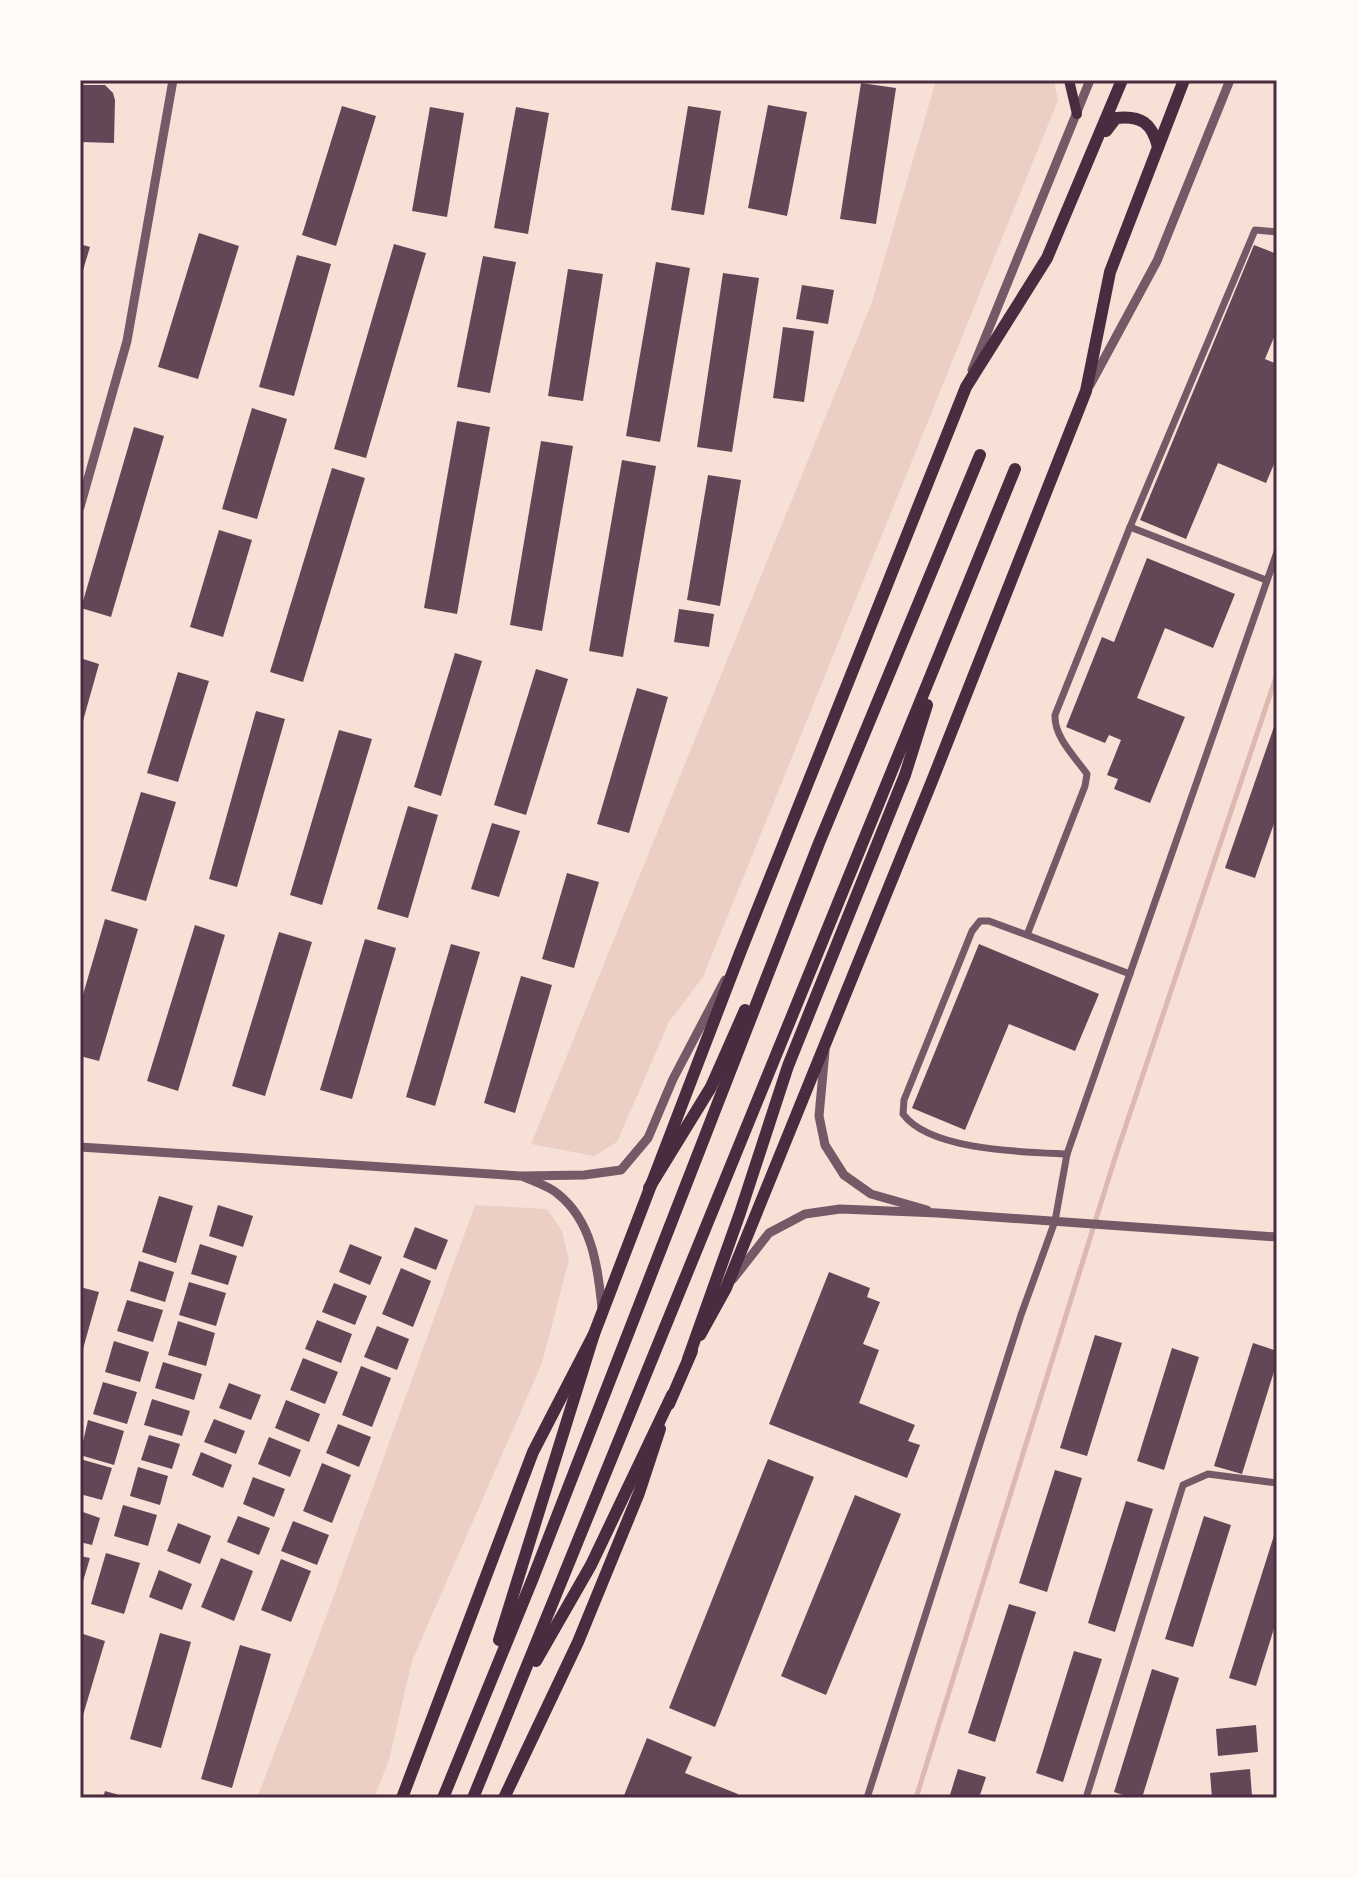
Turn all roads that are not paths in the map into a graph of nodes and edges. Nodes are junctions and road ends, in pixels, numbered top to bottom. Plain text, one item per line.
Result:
1 (173, 80) edge
2 (1069, 80) edge
3 (1090, 80) edge
4 (1122, 80) edge
5 (1184, 80) edge
6 (1230, 80) edge
7 (1077, 114) junction
8 (1095, 146) junction
9 (1158, 147) junction
10 (1277, 232) edge
11 (966, 387) junction
12 (1086, 391) junction
13 (980, 455) dead end
14 (1015, 469) dead end
15 (80, 507) edge
16 (1130, 527) junction
17 (1277, 552) edge
18 (1266, 580) junction
19 (950, 629) junction
20 (819, 843) junction
21 (1027, 935) junction
22 (740, 953) junction
23 (1130, 974) junction
24 (826, 1040) junction
25 (80, 1147) edge
26 (1067, 1154) junction
27 (521, 1176) junction
28 (649, 1188) junction
29 (938, 1213) junction
30 (1055, 1221) junction
31 (1277, 1237) edge
32 (726, 1288) junction
33 (602, 1308) junction
34 (594, 1334) junction
35 (688, 1359) junction
36 (672, 1395) junction
37 (1277, 1483) edge
38 (480, 1702) junction
39 (511, 1706) junction
40 (402, 1798) edge
41 (443, 1798) edge
42 (473, 1798) edge
43 (504, 1798) edge
44 (867, 1798) edge
45 (1086, 1798) edge

1 - 15 street
2 - 7 main road
3 - 7 street
4 - 8 main road
5 - 9 main road
6 - 12 street
7 - 11 street
8 - 9 main road
8 - 11 main road
9 - 12 main road
10 - 16 street
11 - 22 main road
12 - 24 main road
13 - 20 main road
14 - 19 main road
16 - 18 street
16 - 21 street
17 - 18 street
18 - 23 street
19 - 35 main road
19 - 39 main road
20 - 28 main road
20 - 38 main road
21 - 23 street
21 - 26 street
22 - 27 street
22 - 28 main road
23 - 26 street
24 - 29 street
24 - 32 main road
25 - 27 street
26 - 30 street
27 - 33 street
28 - 33 main road
29 - 30 street
29 - 32 street
30 - 31 street
30 - 44 street
32 - 35 main road
33 - 34 main road
34 - 38 main road
34 - 40 main road
35 - 36 main road
36 - 39 main road
36 - 43 main road
37 - 45 street
38 - 41 main road
39 - 42 main road

